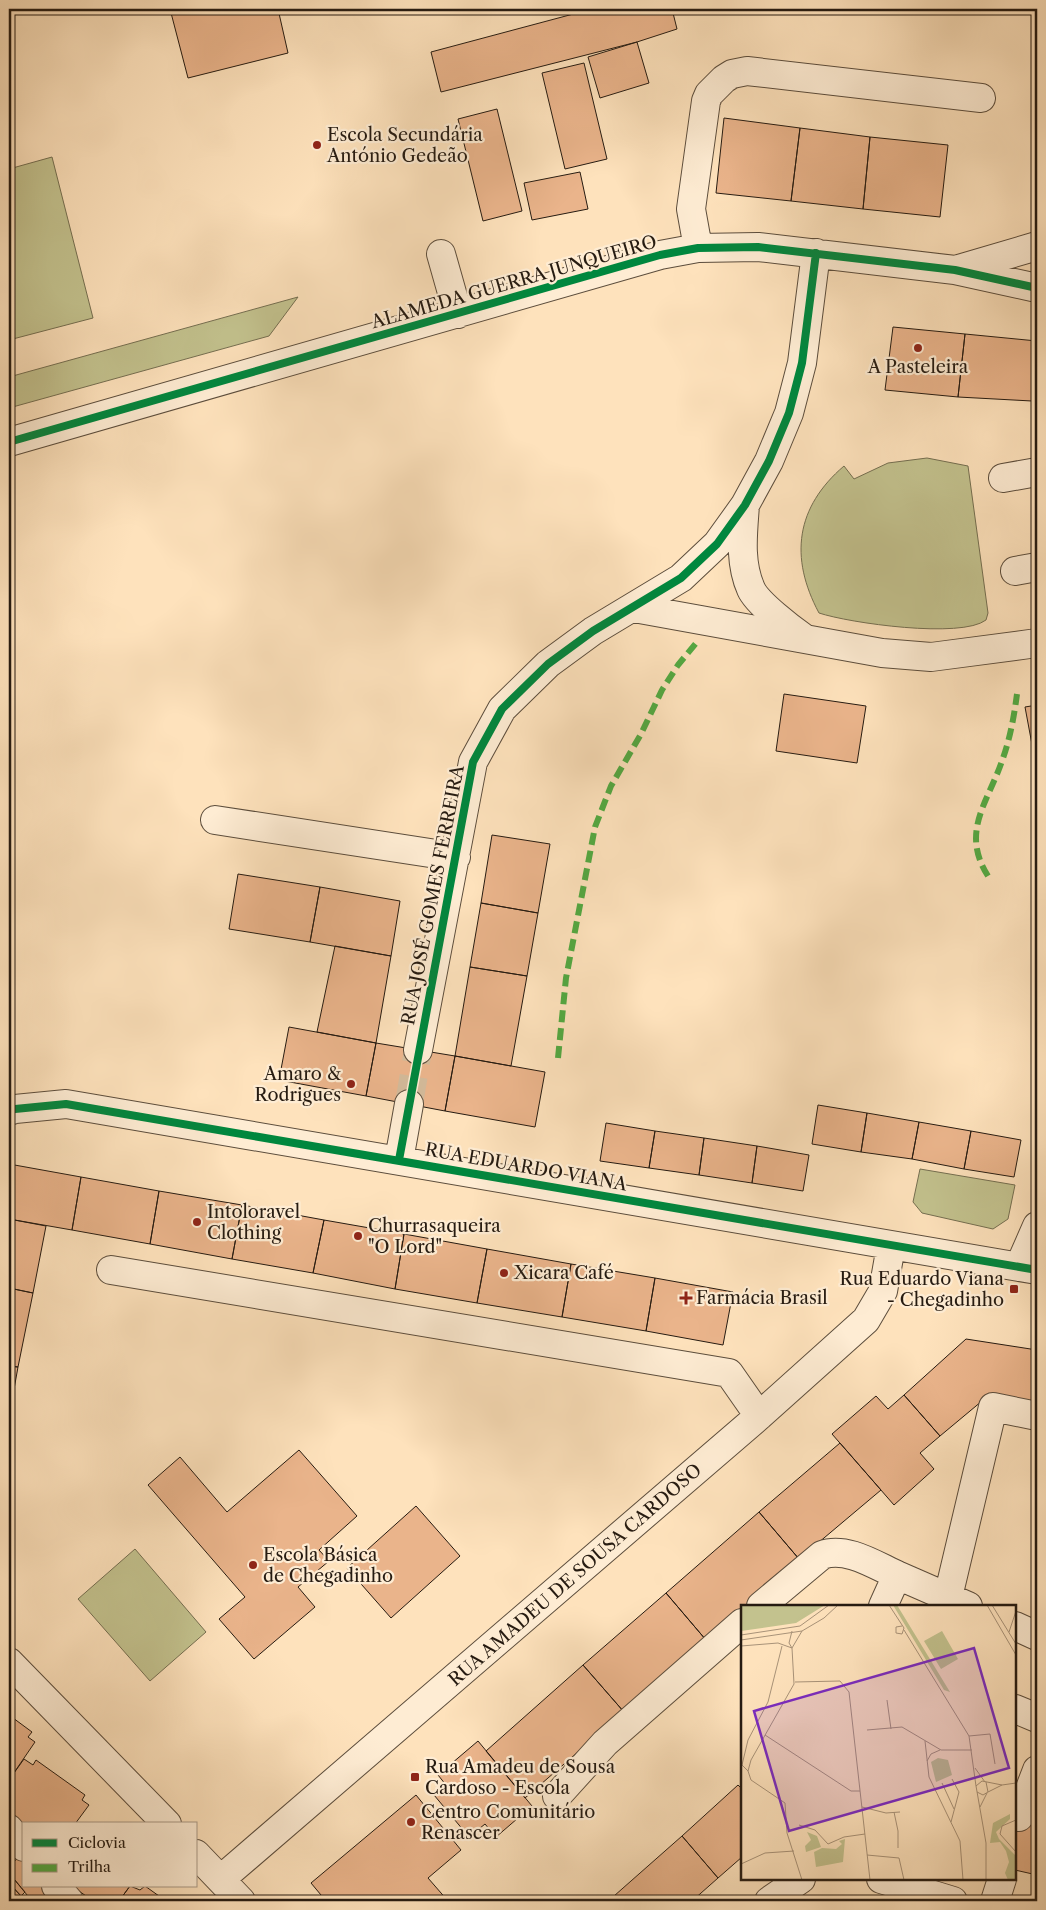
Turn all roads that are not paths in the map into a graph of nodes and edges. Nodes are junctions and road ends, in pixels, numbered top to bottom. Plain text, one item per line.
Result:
1 (981, 98) dead end
2 (1037, 246) edge
3 (698, 248) junction
4 (816, 253) junction
5 (441, 254) dead end
6 (955, 270) junction
7 (1037, 288) edge
8 (458, 314) junction
9 (9, 442) edge
10 (1037, 472) edge
11 (1003, 478) dead end
12 (745, 505) junction
13 (634, 608) junction
14 (810, 642) junction
15 (1037, 643) edge
16 (215, 820) dead end
17 (456, 857) junction
18 (418, 1050) tunnel mouth
19 (409, 1104) tunnel mouth
20 (9, 1111) edge
21 (399, 1160) junction
22 (1037, 1226) edge
23 (890, 1246) junction
24 (1028, 1269) edge
25 (111, 1270) dead end
26 (759, 1416) junction
27 (1037, 1416) edge
28 (897, 1575) junction
29 (958, 1602) edge
30 (762, 1605) edge
31 (883, 1605) edge
32 (741, 1624) edge
33 (1016, 1626) edge
34 (1037, 1636) edge
35 (9, 1662) edge
36 (1016, 1708) edge
37 (1037, 1718) edge
38 (1037, 1770) edge
39 (557, 1796) dead end
40 (1020, 1816) dead end
41 (165, 1822) edge
42 (9, 1829) edge
43 (22, 1845) edge
44 (198, 1856) edge
45 (221, 1879) junction
46 (800, 1880) edge
47 (884, 1880) edge
48 (1002, 1880) edge
49 (58, 1888) edge
50 (68, 1901) edge
51 (242, 1901) edge
52 (769, 1901) edge
53 (953, 1901) edge
54 (995, 1901) edge

1 - 3 street
2 - 6 street, ALAMEDA GUERRA JUNQUEIRO
3 - 4 street, ALAMEDA GUERRA JUNQUEIRO
3 - 8 street, ALAMEDA GUERRA JUNQUEIRO
4 - 6 street, ALAMEDA GUERRA JUNQUEIRO
4 - 12 street, RUA JOSÉ GOMES FERREIRA
5 - 8 street
6 - 7 street, ALAMEDA GUERRA JUNQUEIRO
8 - 9 street, ALAMEDA GUERRA JUNQUEIRO
10 - 11 street
12 - 13 street, RUA JOSÉ GOMES FERREIRA
12 - 14 street
13 - 14 street
13 - 17 street, RUA JOSÉ GOMES FERREIRA
14 - 15 street
16 - 17 street
17 - 18 street, RUA JOSÉ GOMES FERREIRA
19 - 21 street
20 - 21 street, RUA EDUARDO VIANA
21 - 23 street, RUA EDUARDO VIANA
22 - 24 street
23 - 24 street, RUA EDUARDO VIANA
23 - 26 street, RUA AMADEU DE SOUSA CARDOSO
25 - 26 street
26 - 45 street, RUA AMADEU DE SOUSA CARDOSO
27 - 29 street
28 - 29 street
28 - 30 street
28 - 31 street
32 - 39 street
33 - 34 street
35 - 41 street
36 - 37 street
38 - 40 street
42 - 43 street
44 - 45 street
45 - 51 street
46 - 52 street
47 - 53 street
48 - 54 street
49 - 50 street

